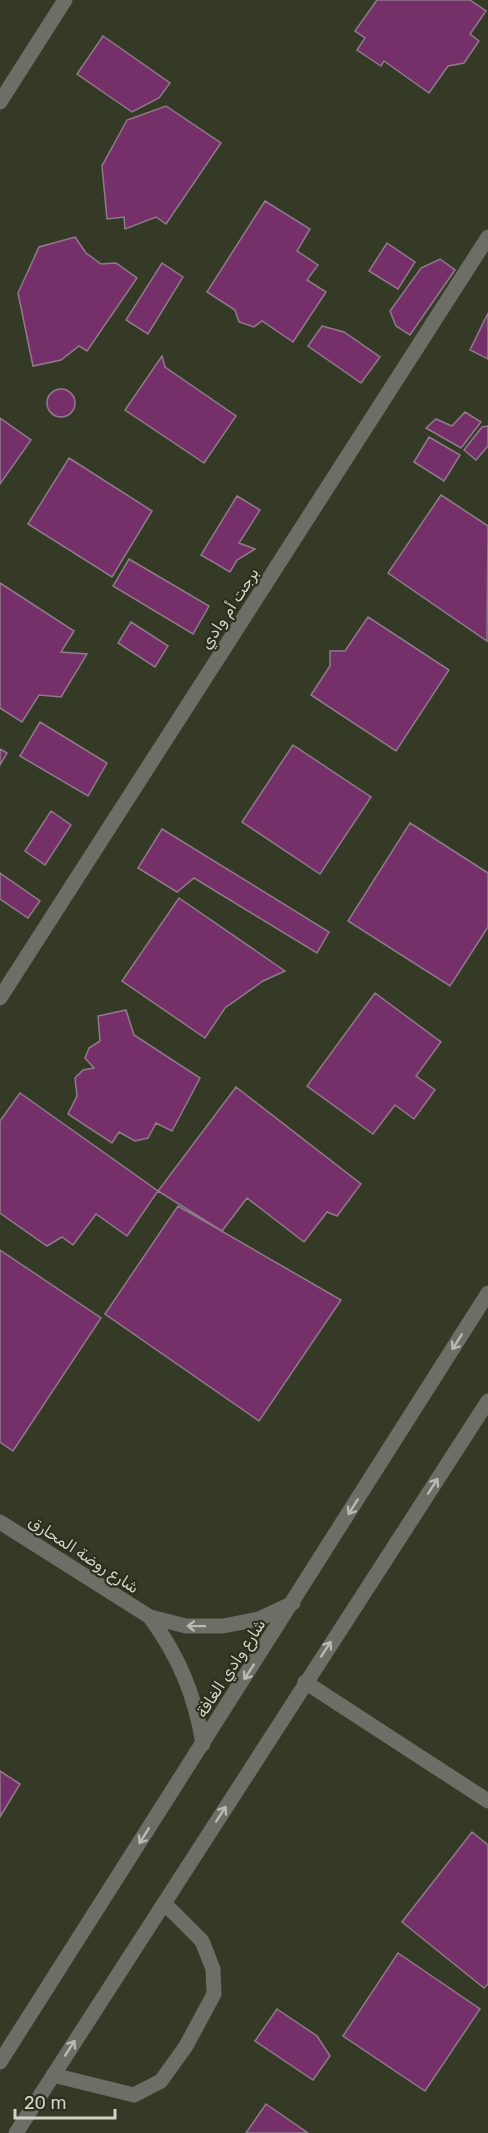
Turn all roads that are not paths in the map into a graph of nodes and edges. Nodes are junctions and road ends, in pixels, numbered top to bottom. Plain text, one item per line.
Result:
1 (65, 0) edge
2 (0, 102) edge
3 (488, 237) edge
4 (483, 255) edge
5 (0, 998) edge
6 (488, 1293) edge
7 (488, 1401) edge
8 (0, 1522) edge
9 (293, 1603) junction
10 (150, 1617) junction
11 (305, 1682) junction
12 (202, 1744) junction
13 (488, 1801) edge
14 (164, 1902) junction
15 (0, 2062) edge
16 (53, 2075) junction
17 (16, 2133) edge

1 - 2 street
3 - 4 street, برجت أم وادي
4 - 5 street, برجت أم وادي
6 -> 9 street, شارع وادي الغافة
11 -> 7 street
8 - 10 street, شارع روضة المحارق
9 -> 10 street, شارع روضة المحارق
9 -> 12 street, شارع وادي الغافة
10 - 12 street, شارع روضة المحارق
11 - 13 street
14 -> 11 street
12 -> 15 street, شارع وادي الغافة
16 -> 14 street
14 - 16 street
16 - 17 street

